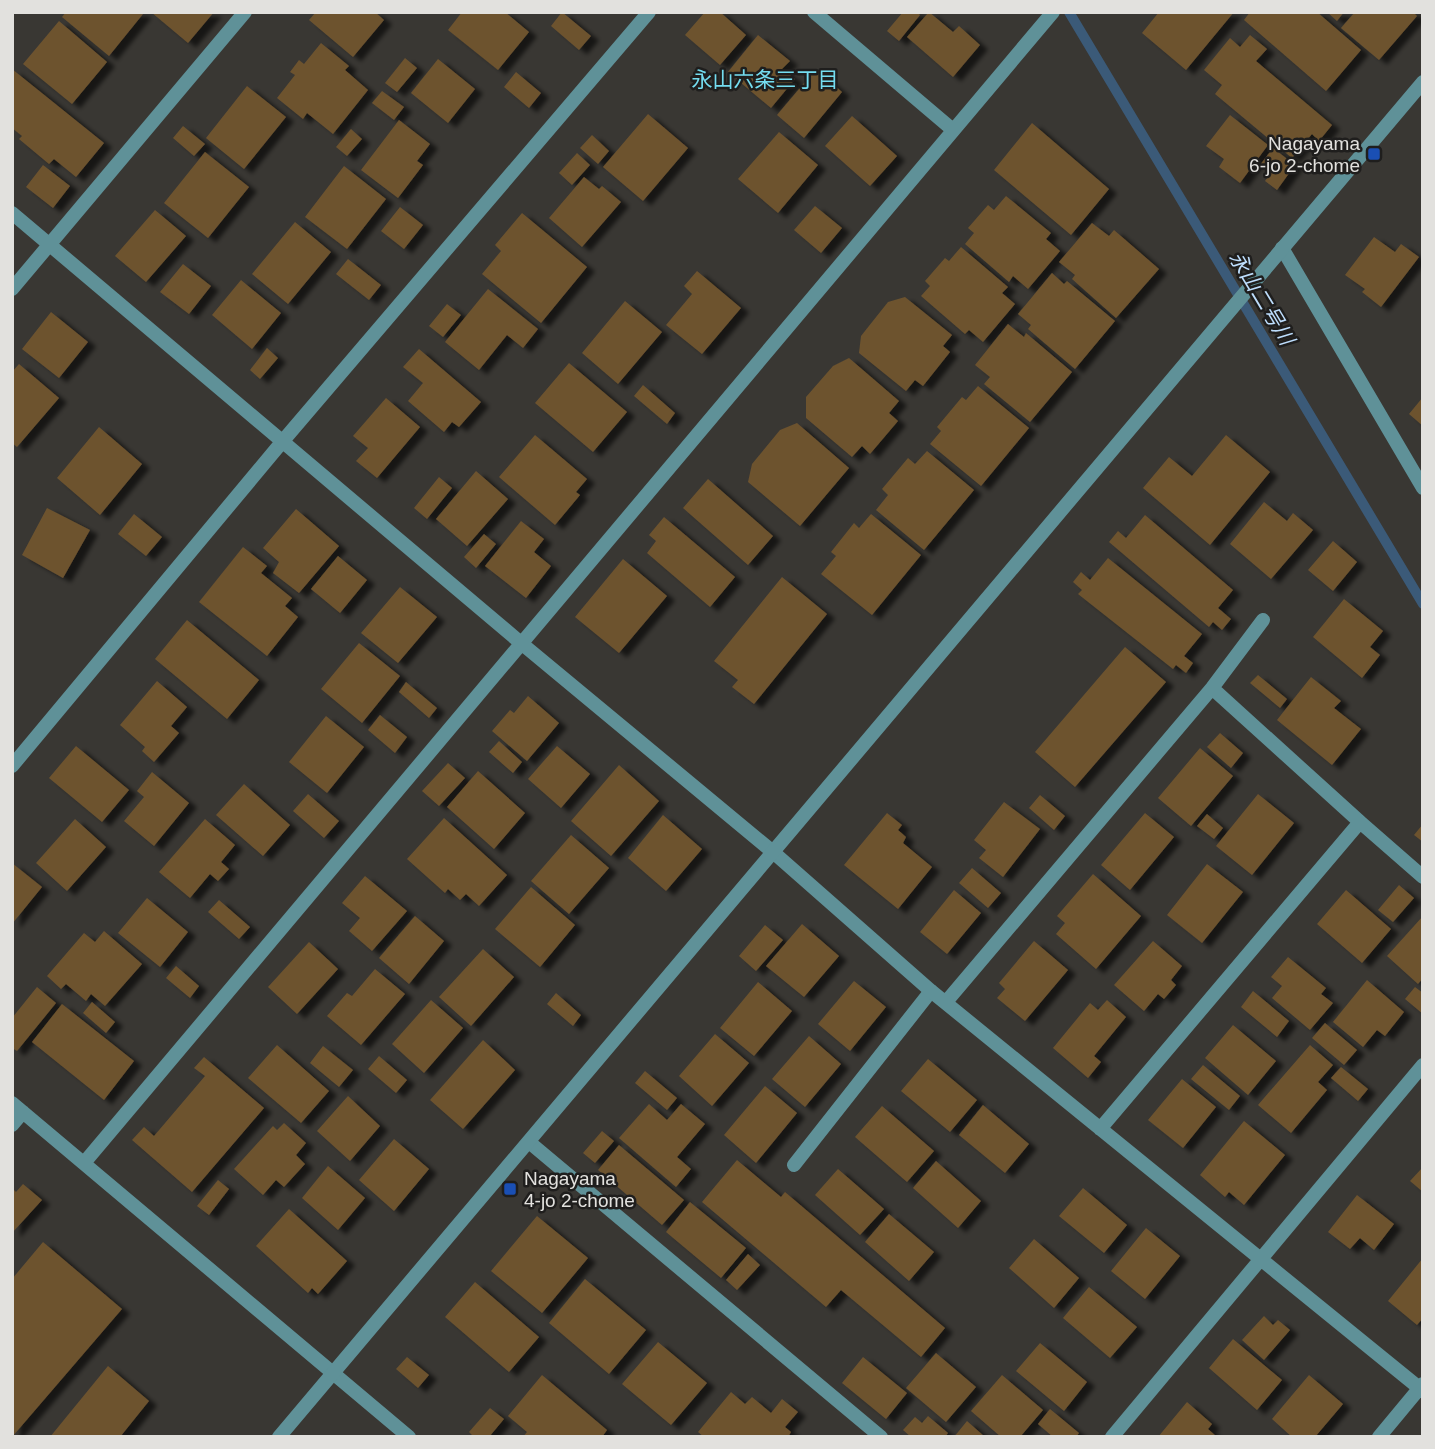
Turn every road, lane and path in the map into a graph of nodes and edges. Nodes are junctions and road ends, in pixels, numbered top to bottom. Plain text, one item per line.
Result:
1 (245, 12) edge
2 (649, 12) edge
3 (814, 12) edge
4 (1053, 12) edge
5 (1423, 82) edge
6 (953, 130) junction
7 (12, 213) edge
8 (49, 245) junction
9 (1282, 248) junction
10 (12, 289) edge
11 (282, 442) junction
12 (1423, 488) edge
13 (1263, 620) dead end
14 (521, 643) junction
15 (1212, 688) junction
16 (12, 766) edge
17 (1360, 822) junction
18 (772, 852) junction
19 (1423, 877) edge
20 (931, 991) junction
21 (946, 1002) junction
22 (1423, 1065) edge
23 (18, 1107) edge
24 (12, 1125) edge
25 (1100, 1129) junction
26 (529, 1142) junction
27 (84, 1163) junction
28 (794, 1165) dead end
29 (1261, 1260) junction
30 (333, 1373) junction
31 (1422, 1388) edge
32 (279, 1437) edge
33 (409, 1437) edge
34 (881, 1437) edge
35 (1112, 1437) edge
36 (1379, 1437) edge

1 - 8 street
2 - 11 street
3 - 6 street
4 - 6 street
5 - 9 street
6 - 14 street
7 - 8 street
8 - 10 street
8 - 11 street
9 - 12 street
9 - 18 street
11 - 14 street
11 - 16 street
13 - 15 street
14 - 18 street
14 - 27 street
15 - 17 street
15 - 21 street
17 - 19 street
17 - 25 street
18 - 20 street
18 - 26 street
20 - 21 street
20 - 28 street
21 - 25 street
22 - 29 street
23 - 24 street
23 - 27 street
25 - 29 street
26 - 30 street
26 - 34 street
27 - 30 street
29 - 31 street
29 - 35 street
30 - 32 street
30 - 33 street
31 - 36 street

